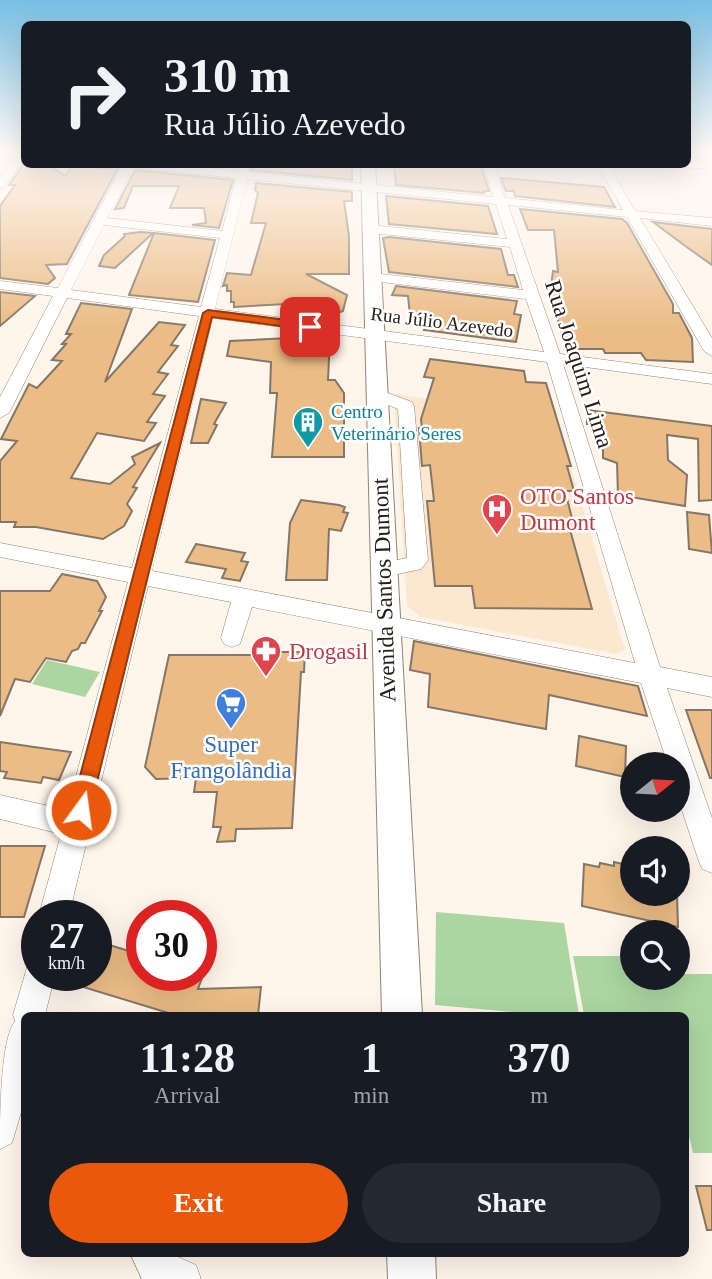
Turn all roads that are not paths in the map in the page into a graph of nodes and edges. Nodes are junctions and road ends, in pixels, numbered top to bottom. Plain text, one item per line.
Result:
1 (106, 211) edge
2 (233, 211) edge
3 (370, 211) edge
4 (503, 211) edge
5 (600, 211) edge
6 (629, 211) edge
7 (631, 214) junction
8 (101, 221) junction
9 (712, 222) edge
10 (371, 229) junction
11 (226, 235) junction
12 (514, 244) junction
13 (372, 277) junction
14 (0, 285) edge
15 (63, 292) junction
16 (531, 295) junction
17 (208, 313) junction
18 (374, 335) junction
19 (712, 351) edge
20 (553, 357) junction
21 (712, 379) edge
22 (377, 394) junction
23 (0, 414) edge
24 (0, 550) edge
25 (384, 569) junction
26 (140, 576) junction
27 (243, 598) junction
28 (386, 623) junction
29 (232, 638) dead end
30 (651, 676) junction
31 (712, 687) edge
32 (0, 807) edge
33 (77, 825) junction
34 (712, 859) edge
35 (58, 900) edge
36 (35, 991) edge
37 (30, 1012) edge
38 (401, 1012) edge
39 (21, 1046) edge
40 (0, 1131) edge
41 (151, 1257) edge
42 (411, 1257) edge
43 (182, 1279) edge
44 (412, 1279) edge

1 - 8 street
2 - 11 street
3 - 10 main road, Avenida Santos Dumont
4 - 12 street, Rua Joaquim Lima
5 - 7 street
6 - 7 street
7 - 9 street
7 - 19 street
8 - 11 street
8 - 15 street
10 - 12 street
10 - 13 main road, Avenida Santos Dumont
11 - 17 street
12 - 16 street, Rua Joaquim Lima
13 - 16 street
13 - 18 main road, Avenida Santos Dumont
14 - 15 street, Rua Júlio Azevedo
15 - 17 street, Rua Júlio Azevedo
15 - 23 street
16 - 20 street, Rua Joaquim Lima
17 - 18 street, Rua Júlio Azevedo
17 - 26 street
18 - 20 street, Rua Júlio Azevedo
18 - 22 main road, Avenida Santos Dumont
20 - 21 street, Rua Júlio Azevedo
20 - 30 street, Rua Joaquim Lima
22 - 25 main road, Avenida Santos Dumont
22 - 25 street
24 - 26 street
25 - 28 main road, Avenida Santos Dumont
26 - 27 street
26 - 33 street
27 - 28 street
27 - 29 street
28 - 30 street
28 - 38 main road, Avenida Santos Dumont
30 - 31 street
30 - 34 street, Rua Joaquim Lima
32 - 33 street
33 - 35 street
36 - 37 street
39 - 40 street
41 - 43 street
42 - 44 main road

